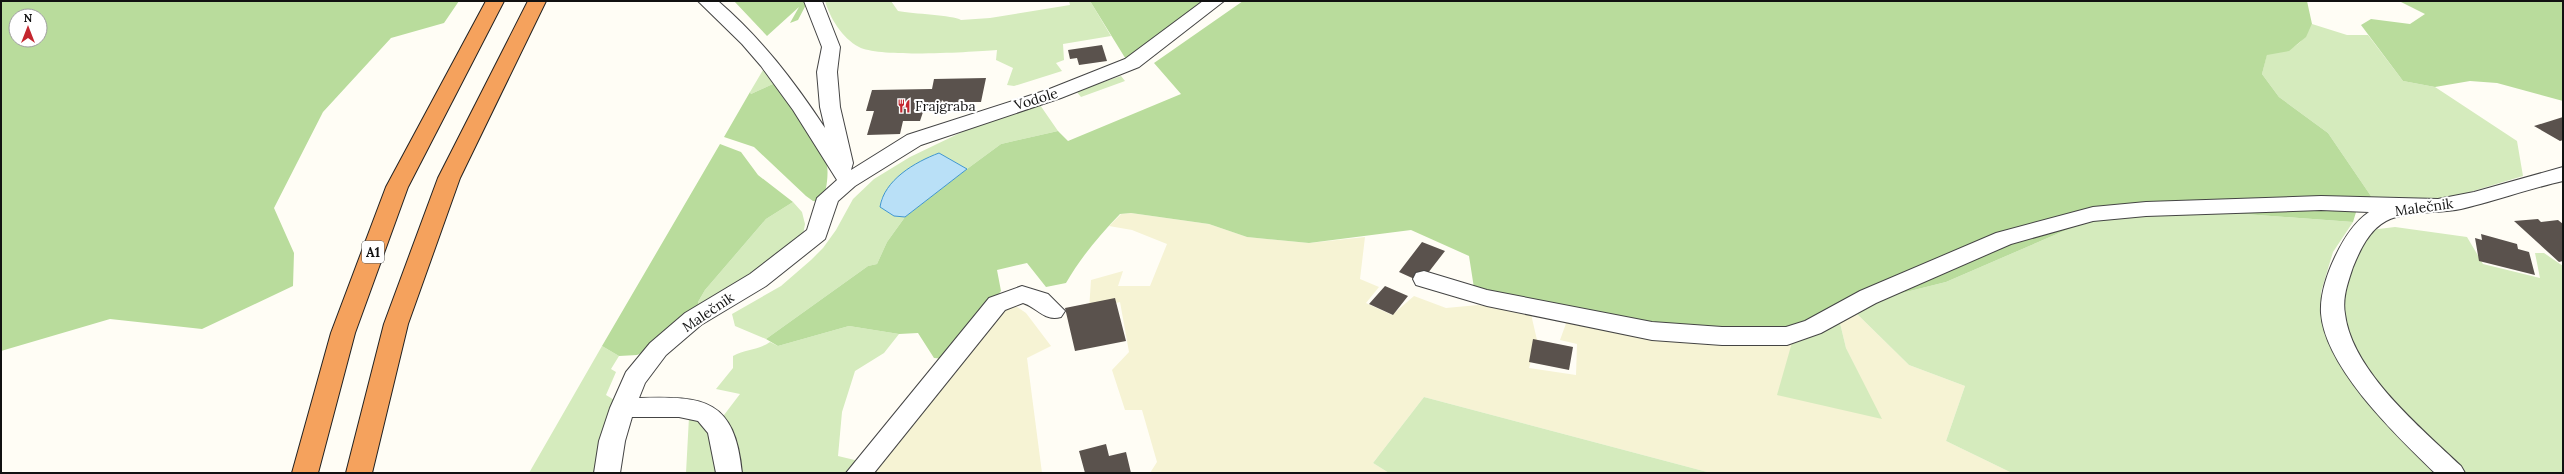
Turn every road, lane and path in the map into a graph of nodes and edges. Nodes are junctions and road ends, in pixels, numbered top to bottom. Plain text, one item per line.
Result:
1 (495, 1) edge
2 (537, 1) edge
3 (707, 1) edge
4 (813, 1) edge
5 (1215, 1) edge
6 (2563, 174) edge
7 (848, 181) junction
8 (2422, 207) junction
9 (1424, 279) dead end
10 (1053, 311) dead end
11 (622, 408) junction
12 (305, 473) edge
13 (359, 473) edge
14 (607, 473) edge
15 (729, 473) edge
16 (859, 473) edge
17 (2452, 473) edge

1 - 12 highway, A1
2 - 13 highway
3 - 7 street
4 - 7 street
5 - 7 street, Vodole
6 - 8 street, Malečnik
7 - 11 street, Malečnik
8 - 9 street
8 - 17 street, Malečnik
10 - 16 street
11 - 14 street, Malečnik
11 - 15 street

